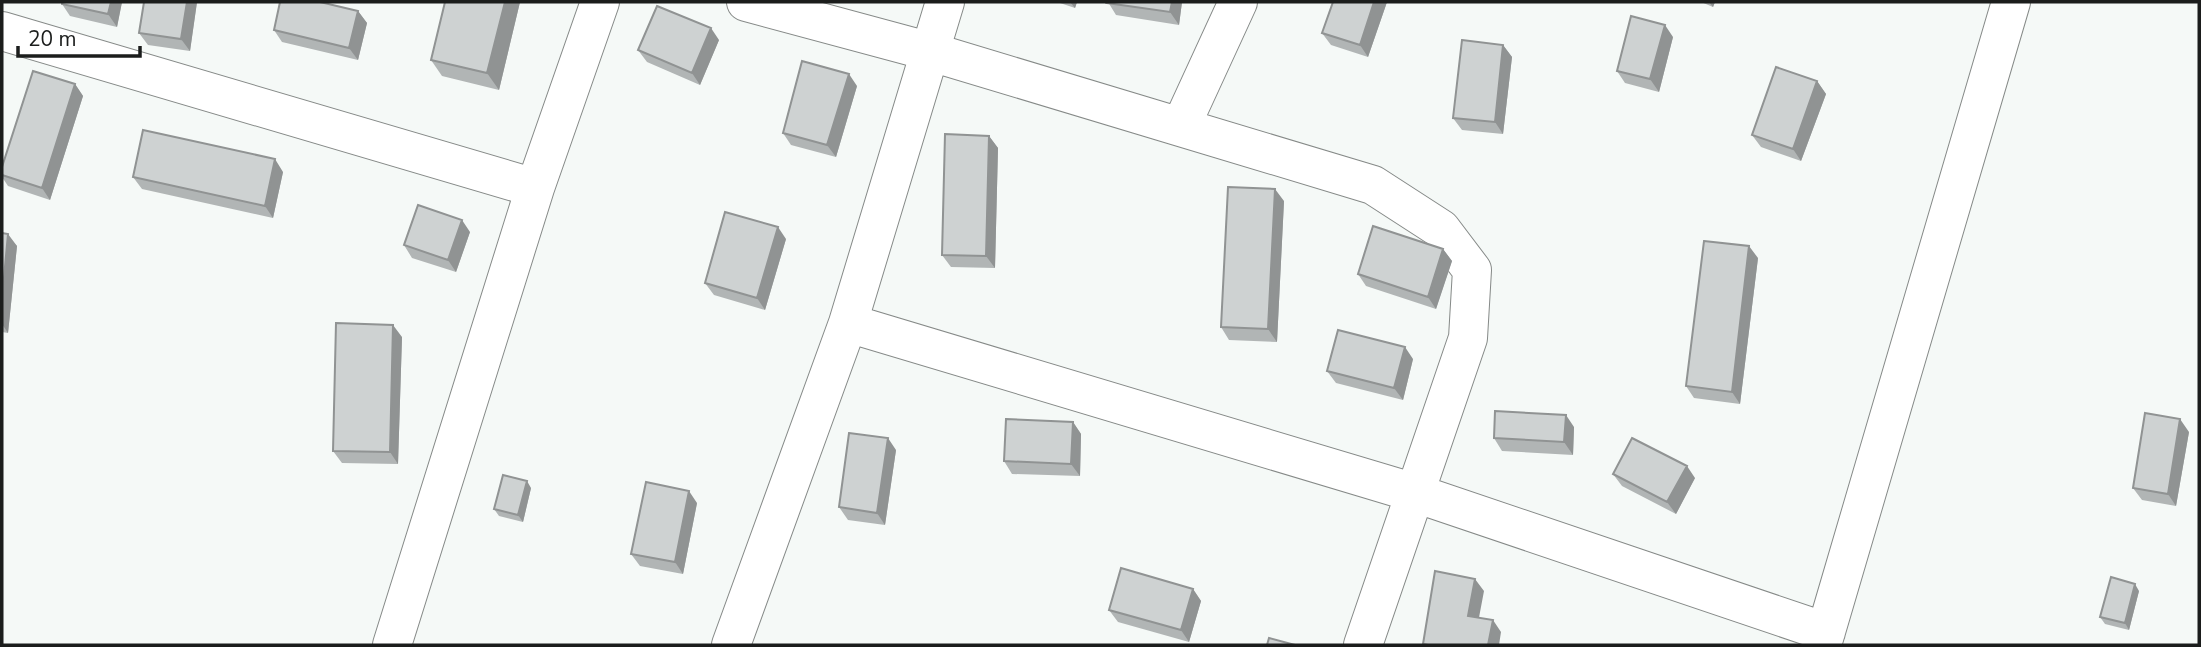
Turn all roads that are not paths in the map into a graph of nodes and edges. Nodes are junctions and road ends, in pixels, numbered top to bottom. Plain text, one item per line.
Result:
1 (600, 2) edge
2 (746, 2) edge
3 (945, 2) edge
4 (1238, 2) edge
5 (2011, 2) edge
6 (2, 32) edge
7 (928, 51) junction
8 (1181, 126) junction
9 (535, 188) junction
10 (848, 323) junction
11 (1415, 493) junction
12 (1824, 639) edge
13 (392, 645) edge
14 (731, 645) edge
15 (1363, 645) edge

1 - 9 street
2 - 7 street
3 - 7 street
4 - 8 street
5 - 12 street
6 - 9 street
7 - 8 street
7 - 10 street
8 - 11 street
9 - 13 street
10 - 11 street
10 - 14 street
11 - 12 street
11 - 15 street

